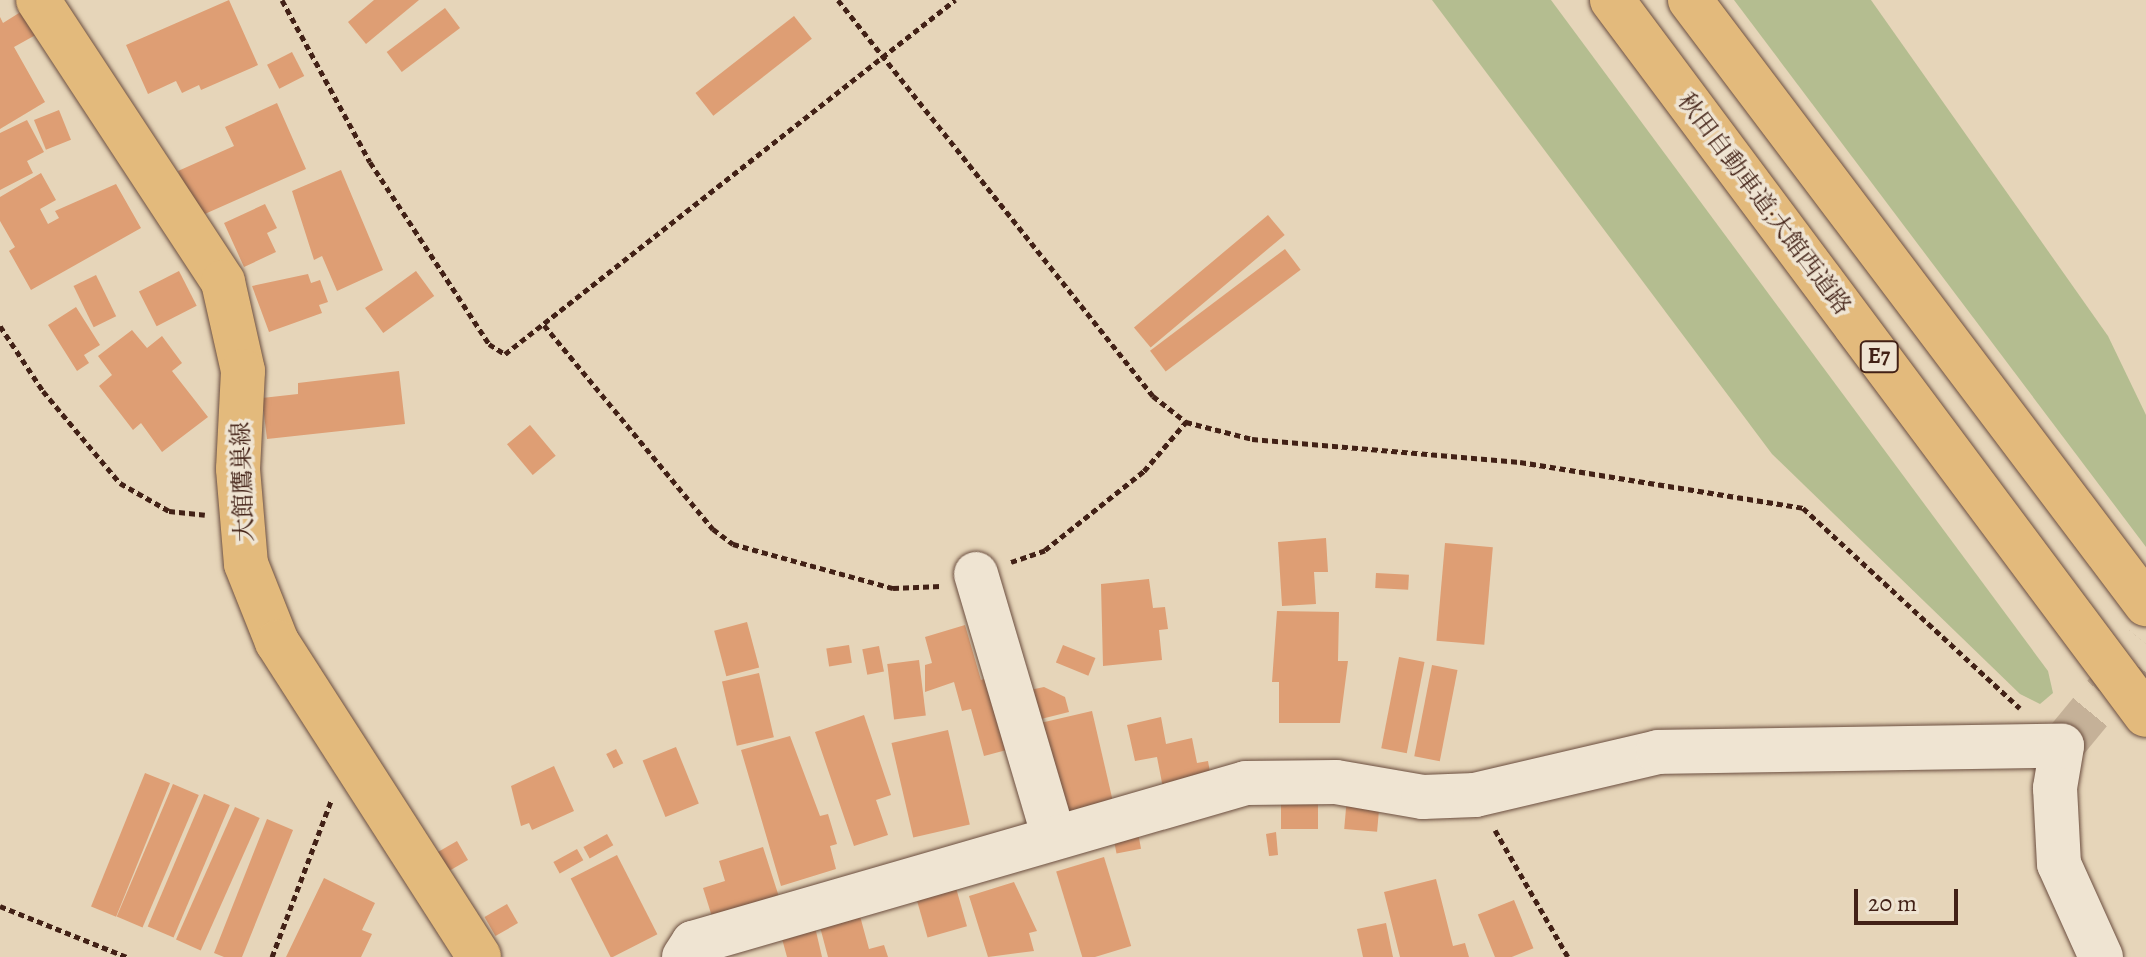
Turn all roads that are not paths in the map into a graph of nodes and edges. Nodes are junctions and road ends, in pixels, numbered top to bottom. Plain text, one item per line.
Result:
1 (38, 0) edge
2 (1612, 0) edge
3 (1690, 0) edge
4 (976, 574) road end
5 (2146, 604) edge
6 (2146, 715) edge
7 (1054, 838) junction
8 (479, 957) edge
9 (684, 957) edge
10 (2101, 957) edge

1 - 8 main road, 大館鷹巣線
2 - 6 main road, 秋田自動車道;大館西道路 / E7
3 - 5 main road
4 - 7 street
7 - 9 street
7 - 10 street

